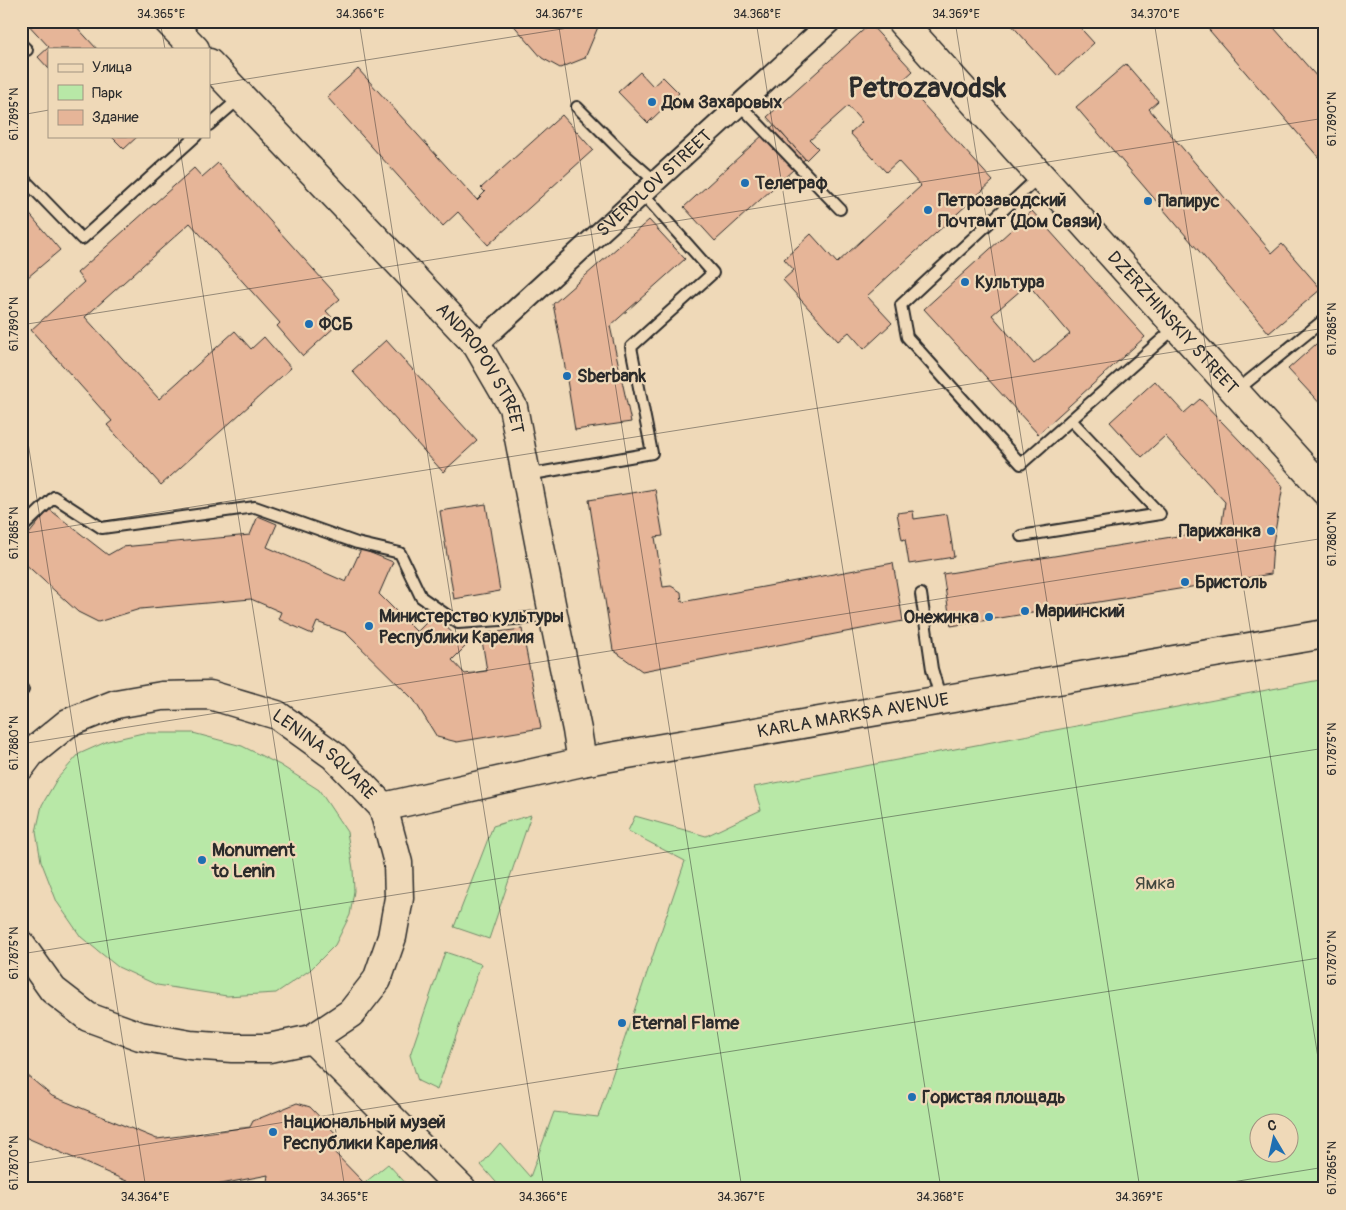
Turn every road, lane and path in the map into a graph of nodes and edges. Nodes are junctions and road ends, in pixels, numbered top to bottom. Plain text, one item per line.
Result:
1 (168, 21) edge
2 (831, 21) edge
3 (901, 21) edge
4 (194, 48) edge
5 (210, 64) edge
6 (241, 97) junction
7 (740, 105) junction
8 (577, 106) dead end
9 (210, 124) edge
10 (194, 138) edge
11 (21, 176) edge
12 (1042, 176) junction
13 (649, 188) junction
14 (840, 209) dead end
15 (1325, 319) edge
16 (1176, 326) junction
17 (477, 345) junction
18 (1235, 392) junction
19 (1070, 420) junction
20 (526, 476) junction
21 (1325, 491) edge
22 (21, 529) edge
23 (1021, 536) dead end
24 (921, 594) dead end
25 (553, 614) junction
26 (1325, 634) edge
27 (942, 701) junction
28 (24, 758) edge
29 (582, 762) junction
30 (383, 807) junction
31 (21, 945) edge
32 (312, 1039) junction
33 (462, 1189) edge

1 - 4 main road
2 - 7 street, SVERDLOV STREET
3 - 12 main road, DZERZHINSKIY STREET
5 - 6 main road, ANDROPOV STREET
6 - 9 lane
6 - 17 main road, ANDROPOV STREET
7 - 13 street, SVERDLOV STREET
7 - 14 lane
8 - 13 lane
10 - 11 lane
12 - 16 main road, DZERZHINSKIY STREET
12 - 19 lane
13 - 17 street, SVERDLOV STREET
13 - 20 lane
15 - 18 lane
16 - 18 main road, DZERZHINSKIY STREET
16 - 19 lane
17 - 20 main road, ANDROPOV STREET
18 - 21 main road, DZERZHINSKIY STREET
19 - 23 lane
20 - 25 main road, ANDROPOV STREET
22 - 25 lane
24 - 27 lane
25 - 29 main road, ANDROPOV STREET
26 - 27 main road, KARLA MARKSA AVENUE
27 - 29 main road, KARLA MARKSA AVENUE
28 - 30 main road, LENINA SQUARE
29 - 30 main road, KARLA MARKSA AVENUE
30 - 32 main road, LENINA SQUARE
31 - 32 main road, LENINA SQUARE
32 - 33 main road

